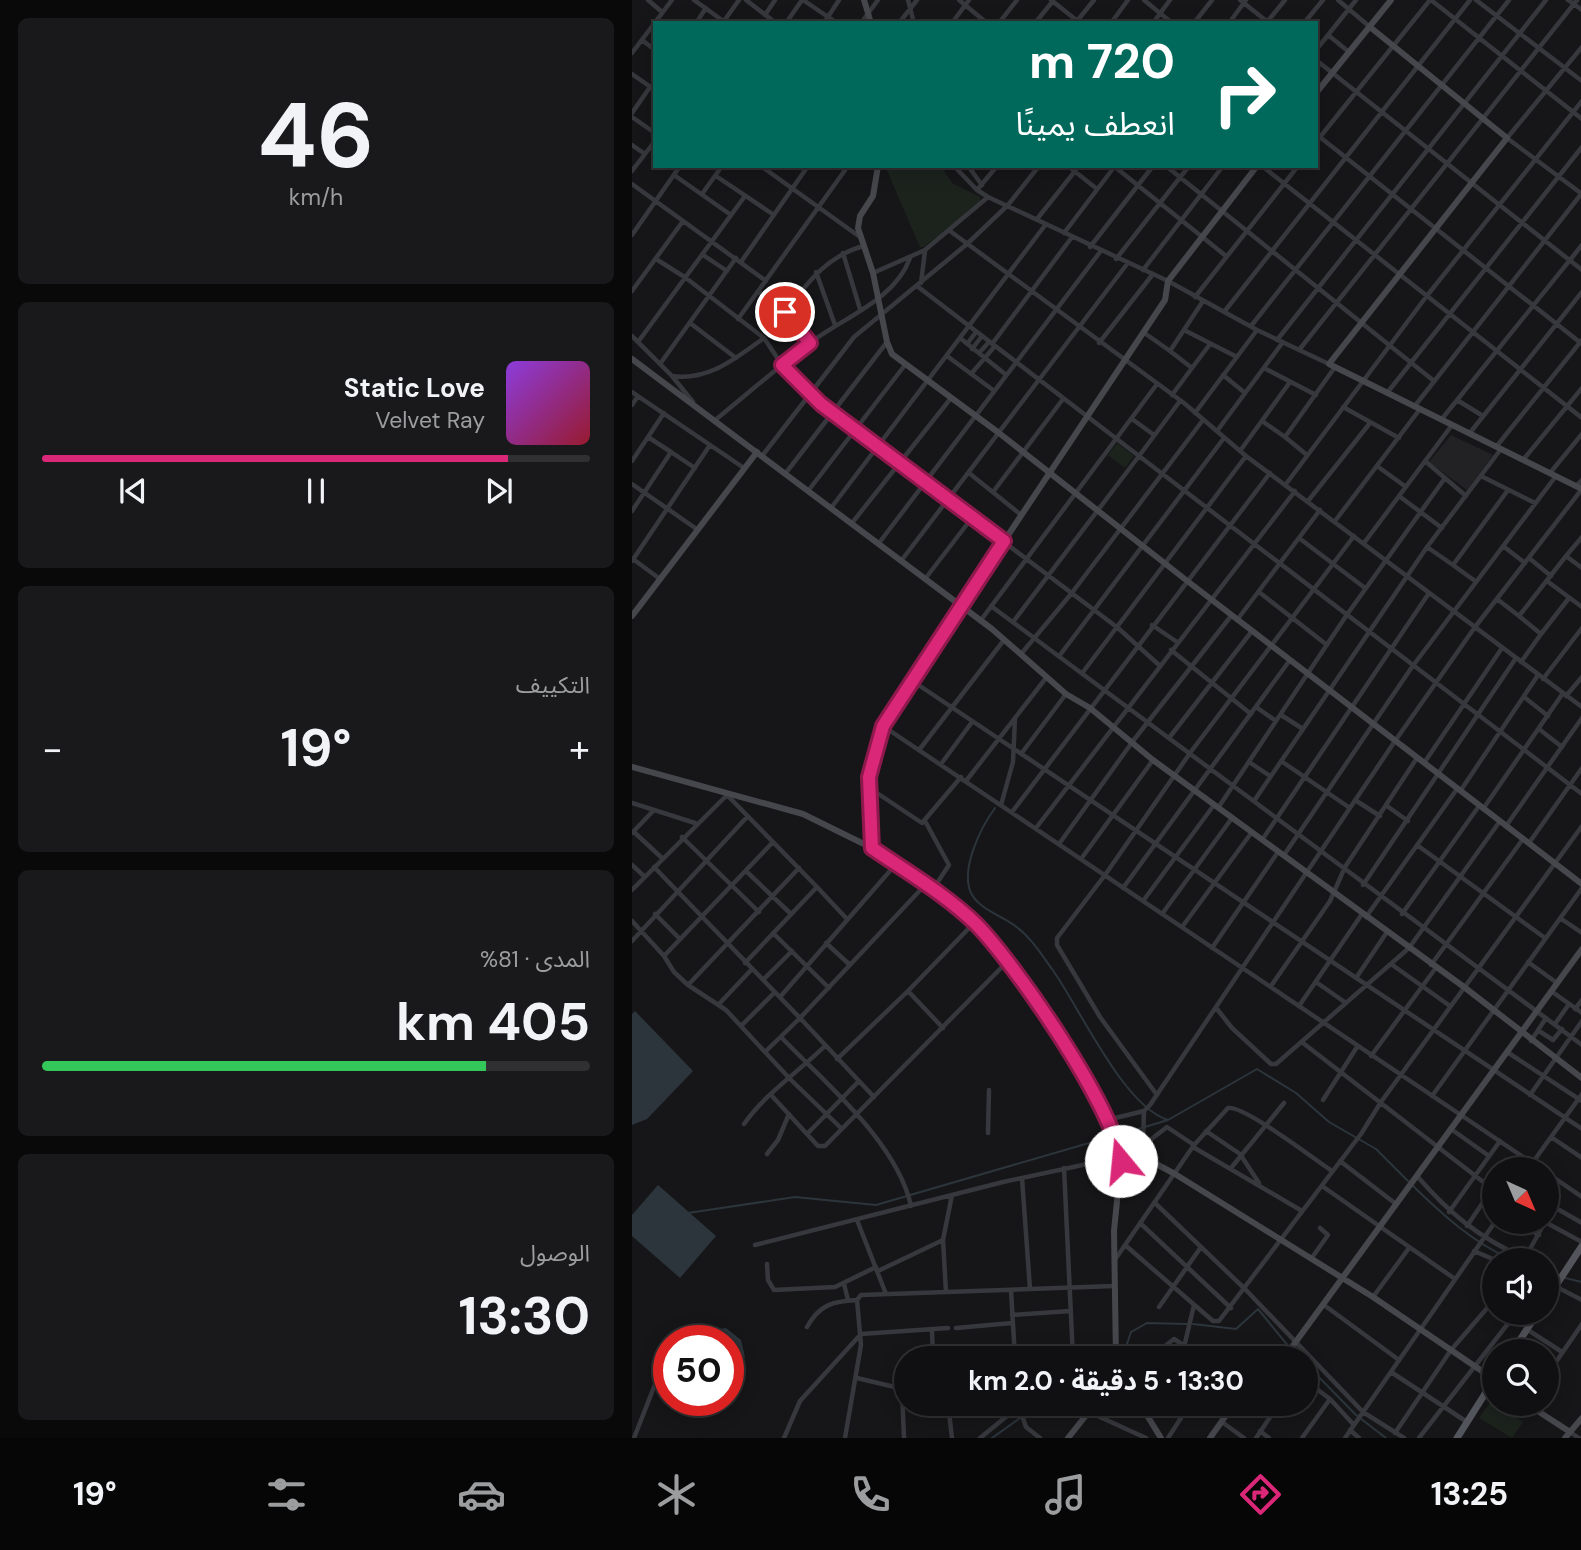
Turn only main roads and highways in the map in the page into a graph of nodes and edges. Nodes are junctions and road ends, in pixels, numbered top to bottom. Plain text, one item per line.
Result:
1 (1581, 1244) edge
2 (1559, 1281) edge
3 (1482, 1398) edge
4 (1457, 1438) edge

1 - 2 main road
3 - 4 main road

